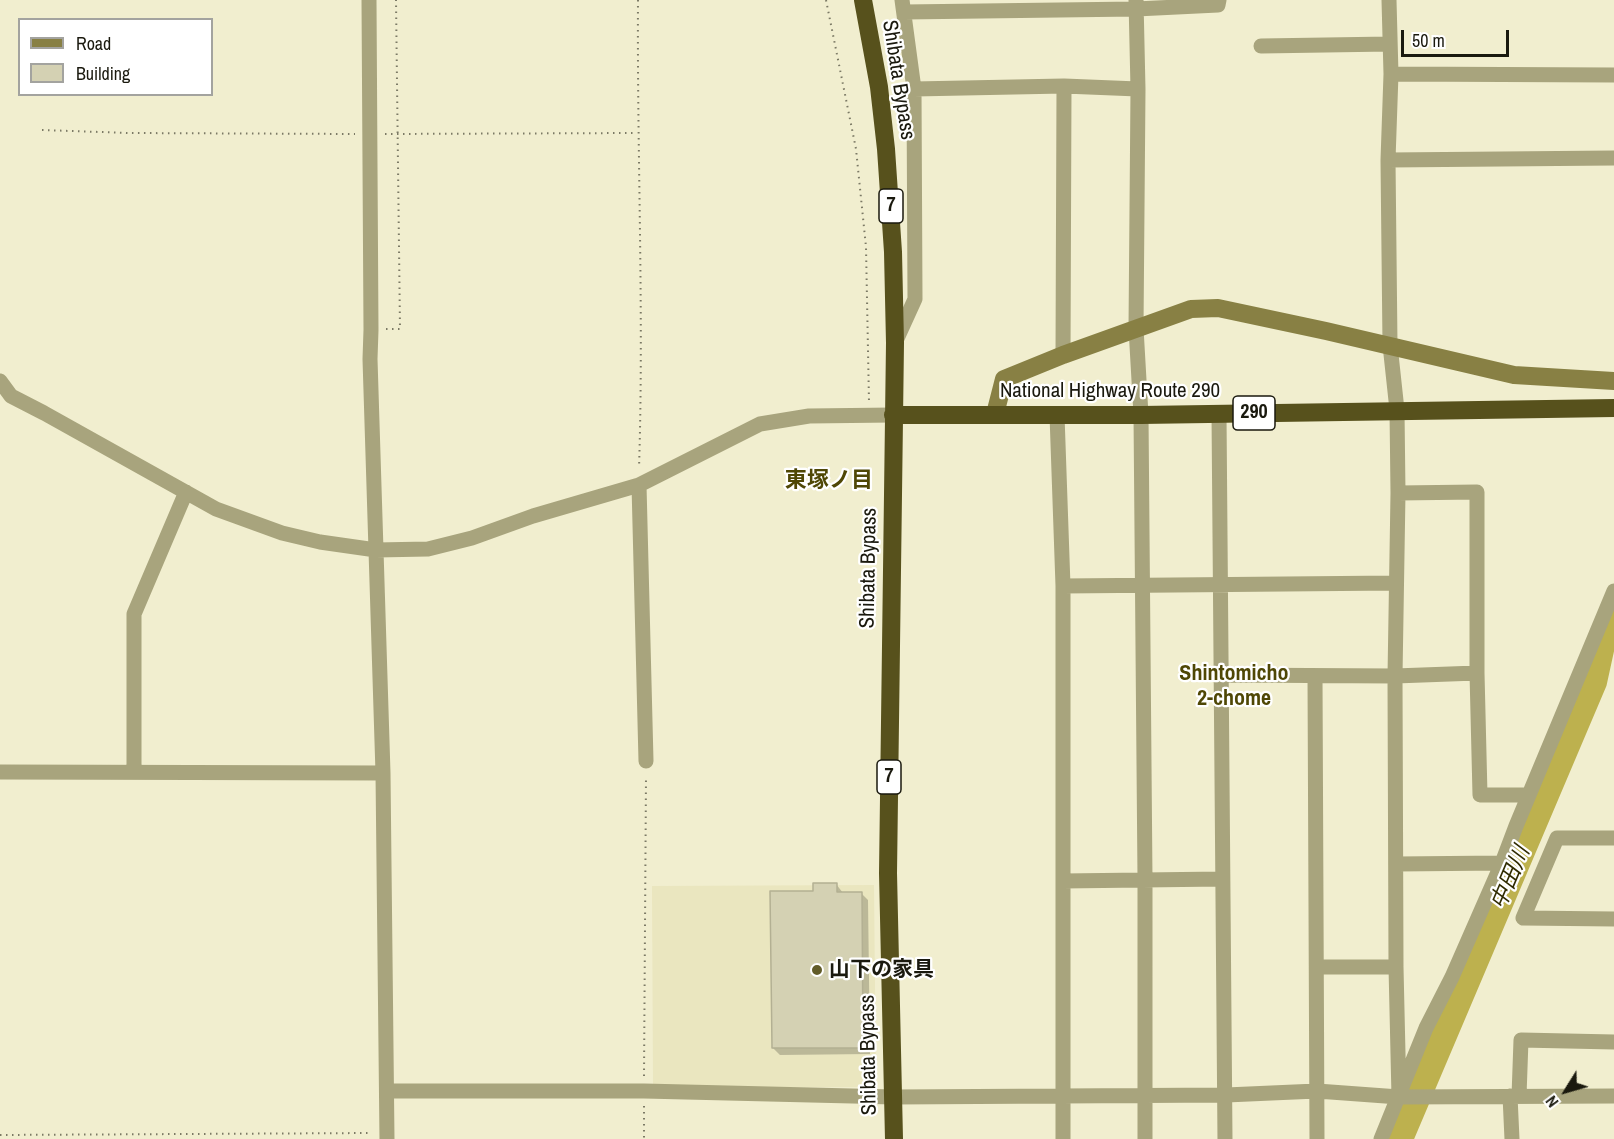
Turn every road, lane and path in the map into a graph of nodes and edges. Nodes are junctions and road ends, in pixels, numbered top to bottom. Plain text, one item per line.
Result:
1 (369, 0) edge
2 (396, 0) edge
3 (638, 0) edge
4 (826, 0) edge
5 (862, 0) edge
6 (1218, 0) edge
7 (1389, 0) edge
8 (1136, 5) edge
9 (903, 6) edge
10 (1390, 44) junction
11 (1261, 46) dead end
12 (1391, 74) junction
13 (1614, 75) edge
14 (1064, 86) junction
15 (914, 89) junction
16 (1138, 89) junction
17 (42, 130) dead end
18 (637, 133) junction
19 (370, 134) junction
20 (399, 134) junction
21 (1614, 158) edge
22 (1388, 160) junction
23 (1136, 328) junction
24 (371, 330) junction
25 (895, 343) junction
26 (1390, 345) junction
27 (1063, 355) junction
28 (0, 381) edge
29 (1614, 381) edge
30 (5, 397) edge
31 (1614, 408) edge
32 (1397, 410) junction
33 (995, 414) junction
34 (1219, 414) junction
35 (869, 415) junction
36 (893, 415) junction
37 (1057, 415) junction
38 (1140, 415) junction
39 (639, 485) junction
40 (186, 492) junction
41 (1398, 493) junction
42 (376, 550) junction
43 (1396, 582) junction
44 (1222, 583) junction
45 (1142, 584) junction
46 (1063, 586) junction
47 (1614, 591) edge
48 (1477, 673) junction
49 (1223, 675) junction
50 (1315, 676) junction
51 (1395, 676) junction
52 (646, 761) joint
53 (0, 772) edge
54 (134, 772) junction
55 (383, 773) junction
56 (1528, 795) junction
57 (1614, 838) edge
58 (1502, 863) junction
59 (1397, 864) junction
60 (1145, 879) junction
61 (1222, 879) junction
62 (1063, 881) junction
63 (1614, 919) edge
64 (1317, 967) junction
65 (1396, 967) junction
66 (1614, 1042) edge
67 (387, 1091) junction
68 (644, 1091) junction
69 (1317, 1091) junction
70 (1063, 1095) junction
71 (1145, 1095) junction
72 (1226, 1095) junction
73 (894, 1096) junction
74 (1515, 1096) junction
75 (1614, 1096) edge
76 (1403, 1097) junction
77 (0, 1135) edge
78 (387, 1136) edge
79 (644, 1139) edge
80 (894, 1139) edge
81 (1063, 1139) edge
82 (1145, 1139) edge
83 (1225, 1139) edge
84 (1317, 1139) edge
85 (1381, 1139) edge
86 (1512, 1139) edge

1 - 19 street
2 - 20 path
3 - 18 path
4 - 35 path
5 - 25 highway, Shibata Bypass / 7
6 - 8 street
7 - 10 street
8 - 9 street
8 - 16 street
9 - 15 street
10 - 11 street
10 - 12 street
12 - 13 street
12 - 22 street
14 - 15 street
14 - 16 street
14 - 27 street
15 - 25 street
16 - 23 street
17 - 19 path
18 - 20 path
18 - 39 path
19 - 20 path
19 - 24 street
20 - 24 path
21 - 22 street
22 - 26 street
23 - 26 street
23 - 27 street
23 - 38 street
24 - 42 street
25 - 36 highway, Shibata Bypass / 7
26 - 29 street
26 - 32 street
27 - 33 street
28 - 30 street
30 - 40 street
31 - 32 highway, National Highway Route 290 / 290
32 - 34 highway, National Highway Route 290 / 290
32 - 41 street
33 - 36 highway, National Highway Route 290 / 290
33 - 37 highway, National Highway Route 290 / 290
34 - 38 highway, National Highway Route 290 / 290
34 - 44 street
35 - 36 street
35 - 39 street
36 - 73 highway, Shibata Bypass / 7
37 - 38 highway, National Highway Route 290 / 290
37 - 46 street
38 - 45 street
39 - 42 street
39 - 52 street
40 - 42 street
40 - 54 street
41 - 43 street
41 - 48 street
42 - 55 street
43 - 44 street
43 - 51 street
44 - 45 street
44 - 49 street
45 - 46 street
45 - 60 street
46 - 62 street
47 - 56 street
48 - 51 street
48 - 56 street
49 - 50 street
49 - 61 street
50 - 51 street
50 - 64 street
51 - 59 street
52 - 68 path
53 - 54 street
54 - 55 street
55 - 67 street
56 - 58 street
57 - 63 street
58 - 59 street
58 - 76 street
59 - 65 street
60 - 61 street
60 - 62 street
60 - 71 street
61 - 72 street
62 - 70 street
64 - 65 street
64 - 69 street
65 - 76 street
66 - 74 street
67 - 68 street
67 - 78 street
68 - 73 street
68 - 79 path
69 - 72 street
69 - 76 street
69 - 84 street
70 - 71 street
70 - 73 street
70 - 81 street
71 - 72 street
71 - 82 street
72 - 83 street
73 - 80 highway, Shibata Bypass / 7
74 - 75 street
74 - 76 street
74 - 86 street
76 - 85 street
77 - 78 path

